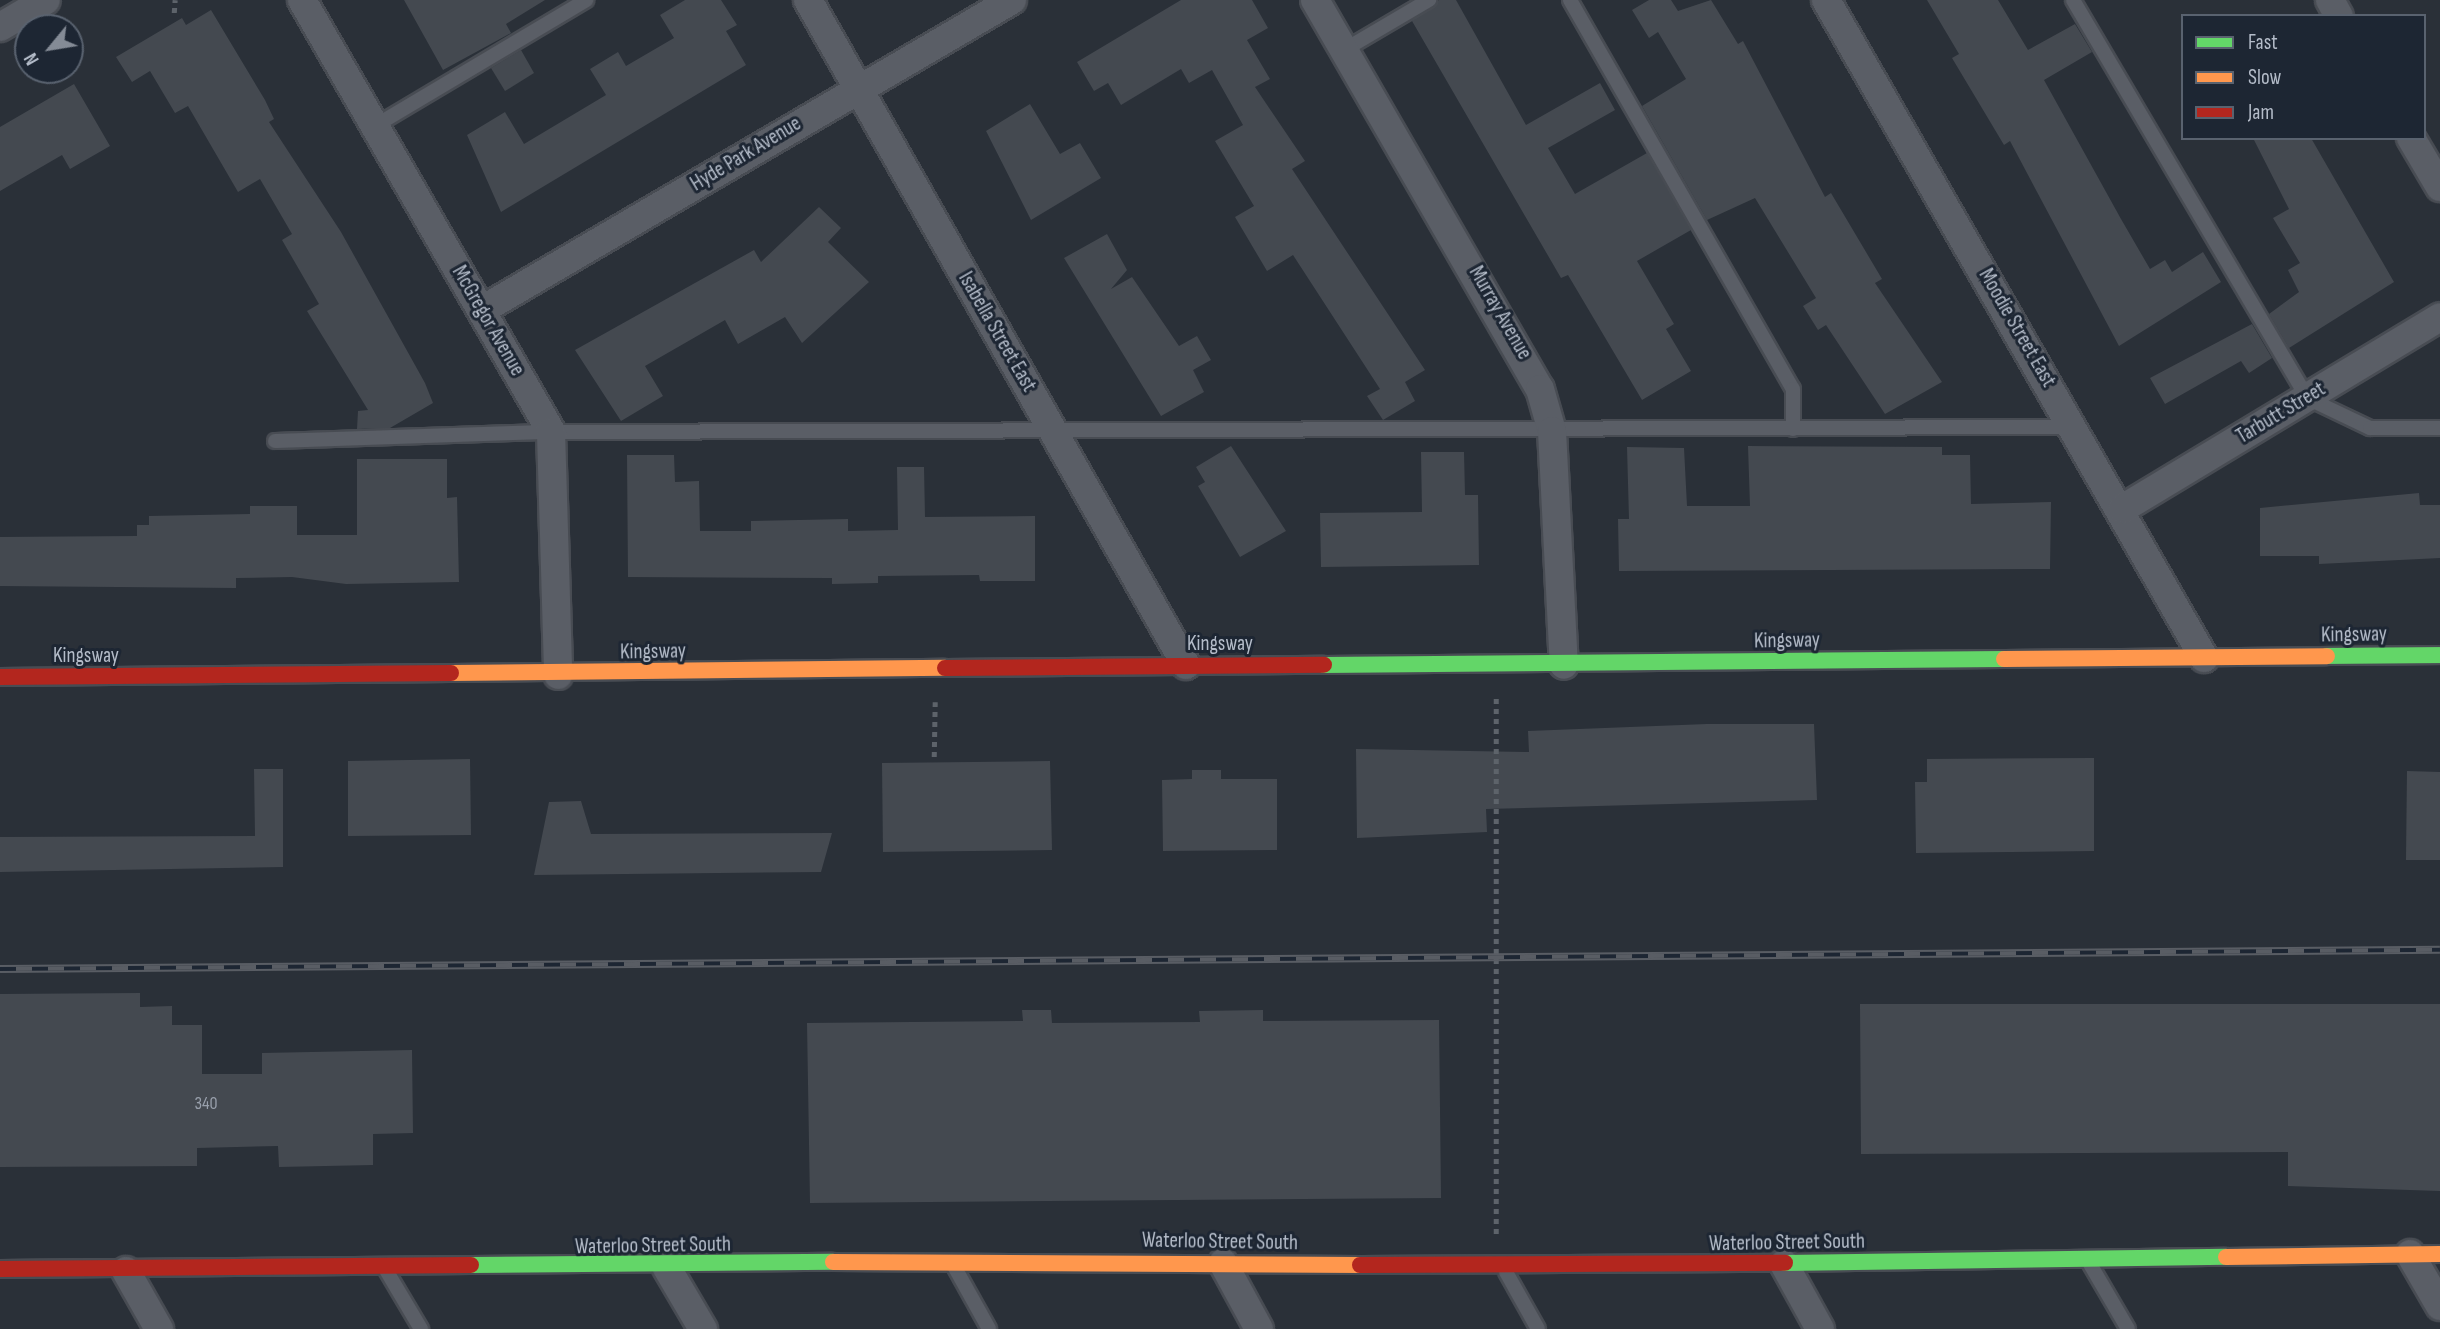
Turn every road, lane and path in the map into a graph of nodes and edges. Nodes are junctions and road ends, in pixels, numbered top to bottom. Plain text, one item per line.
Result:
1 (46, 0) edge
2 (175, 0) edge
3 (302, 0) edge
4 (586, 0) edge
5 (808, 0) edge
6 (1012, 0) edge
7 (1315, 0) edge
8 (1429, 0) edge
9 (1570, 0) edge
10 (1826, 0) edge
11 (2073, 0) edge
12 (563, 6) edge
13 (174, 13) dead end
14 (0, 27) edge
15 (1344, 50) junction
16 (859, 88) junction
17 (375, 126) junction
18 (2412, 140) edge
19 (2440, 187) edge
20 (482, 310) junction
21 (2440, 317) edge
22 (2306, 398) junction
23 (2075, 427) junction
24 (2440, 428) edge
25 (1793, 429) junction
26 (1552, 430) junction
27 (1053, 431) junction
28 (551, 432) junction
29 (275, 441) dead end
30 (2122, 509) junction
31 (2440, 655) edge
32 (2204, 658) junction
33 (1495, 664) junction
34 (1186, 665) junction
35 (1564, 665) junction
36 (936, 668) junction
37 (558, 675) junction
38 (0, 677) edge
39 (934, 757) dead end
40 (2410, 1254) junction
41 (2440, 1254) edge
42 (2088, 1259) junction
43 (952, 1261) junction
44 (1223, 1263) junction
45 (1784, 1264) junction
46 (1500, 1267) junction
47 (385, 1268) junction
48 (667, 1268) junction
49 (0, 1269) edge
50 (126, 1271) junction
51 (2440, 1306) edge
52 (159, 1329) edge
53 (421, 1329) edge
54 (703, 1329) edge
55 (989, 1329) edge
56 (1259, 1329) edge
57 (1538, 1329) edge
58 (1821, 1329) edge
59 (2128, 1329) edge

1 - 14 street
2 - 13 path
3 - 17 street, McGregor Avenue
4 - 12 lane
5 - 16 street, Isabella Street East
6 - 16 street, Hyde Park Avenue
7 - 15 street, Murray Avenue
8 - 15 lane
9 - 25 lane
10 - 23 street, Moodie Street East
11 - 22 lane
12 - 17 lane
15 - 26 street, Murray Avenue
16 - 20 street, Hyde Park Avenue
16 - 27 street, Isabella Street East
17 - 20 street, McGregor Avenue
18 - 19 street
20 - 28 street, McGregor Avenue
21 - 22 street, Tarbutt Street
22 - 24 lane
22 - 30 street, Tarbutt Street
23 - 25 lane
23 - 30 street, Moodie Street East
25 - 26 lane
26 - 27 lane
26 - 35 street, Murray Avenue
27 - 28 lane
27 - 34 street, Isabella Street East
28 - 29 lane
28 - 37 street, McGregor Avenue
30 - 32 street, Moodie Street East
31 - 32 street, Kingsway
32 - 35 street, Kingsway
33 - 34 street, Kingsway
33 - 35 street, Kingsway
33 - 46 path
34 - 36 street, Kingsway
36 - 37 street, Kingsway
36 - 39 path
37 - 38 street, Kingsway
40 - 41 street, Waterloo Street South
40 - 42 street, Waterloo Street South
40 - 51 street
42 - 45 street, Waterloo Street South
42 - 59 lane
43 - 44 street, Waterloo Street South
43 - 48 street, Waterloo Street South
43 - 55 lane
44 - 46 street, Waterloo Street South
44 - 56 street
45 - 46 street, Waterloo Street South
45 - 58 street
46 - 57 lane
47 - 48 street, Waterloo Street South
47 - 50 street, Waterloo Street South
47 - 53 lane
48 - 54 street
49 - 50 street, Waterloo Street South
50 - 52 street

